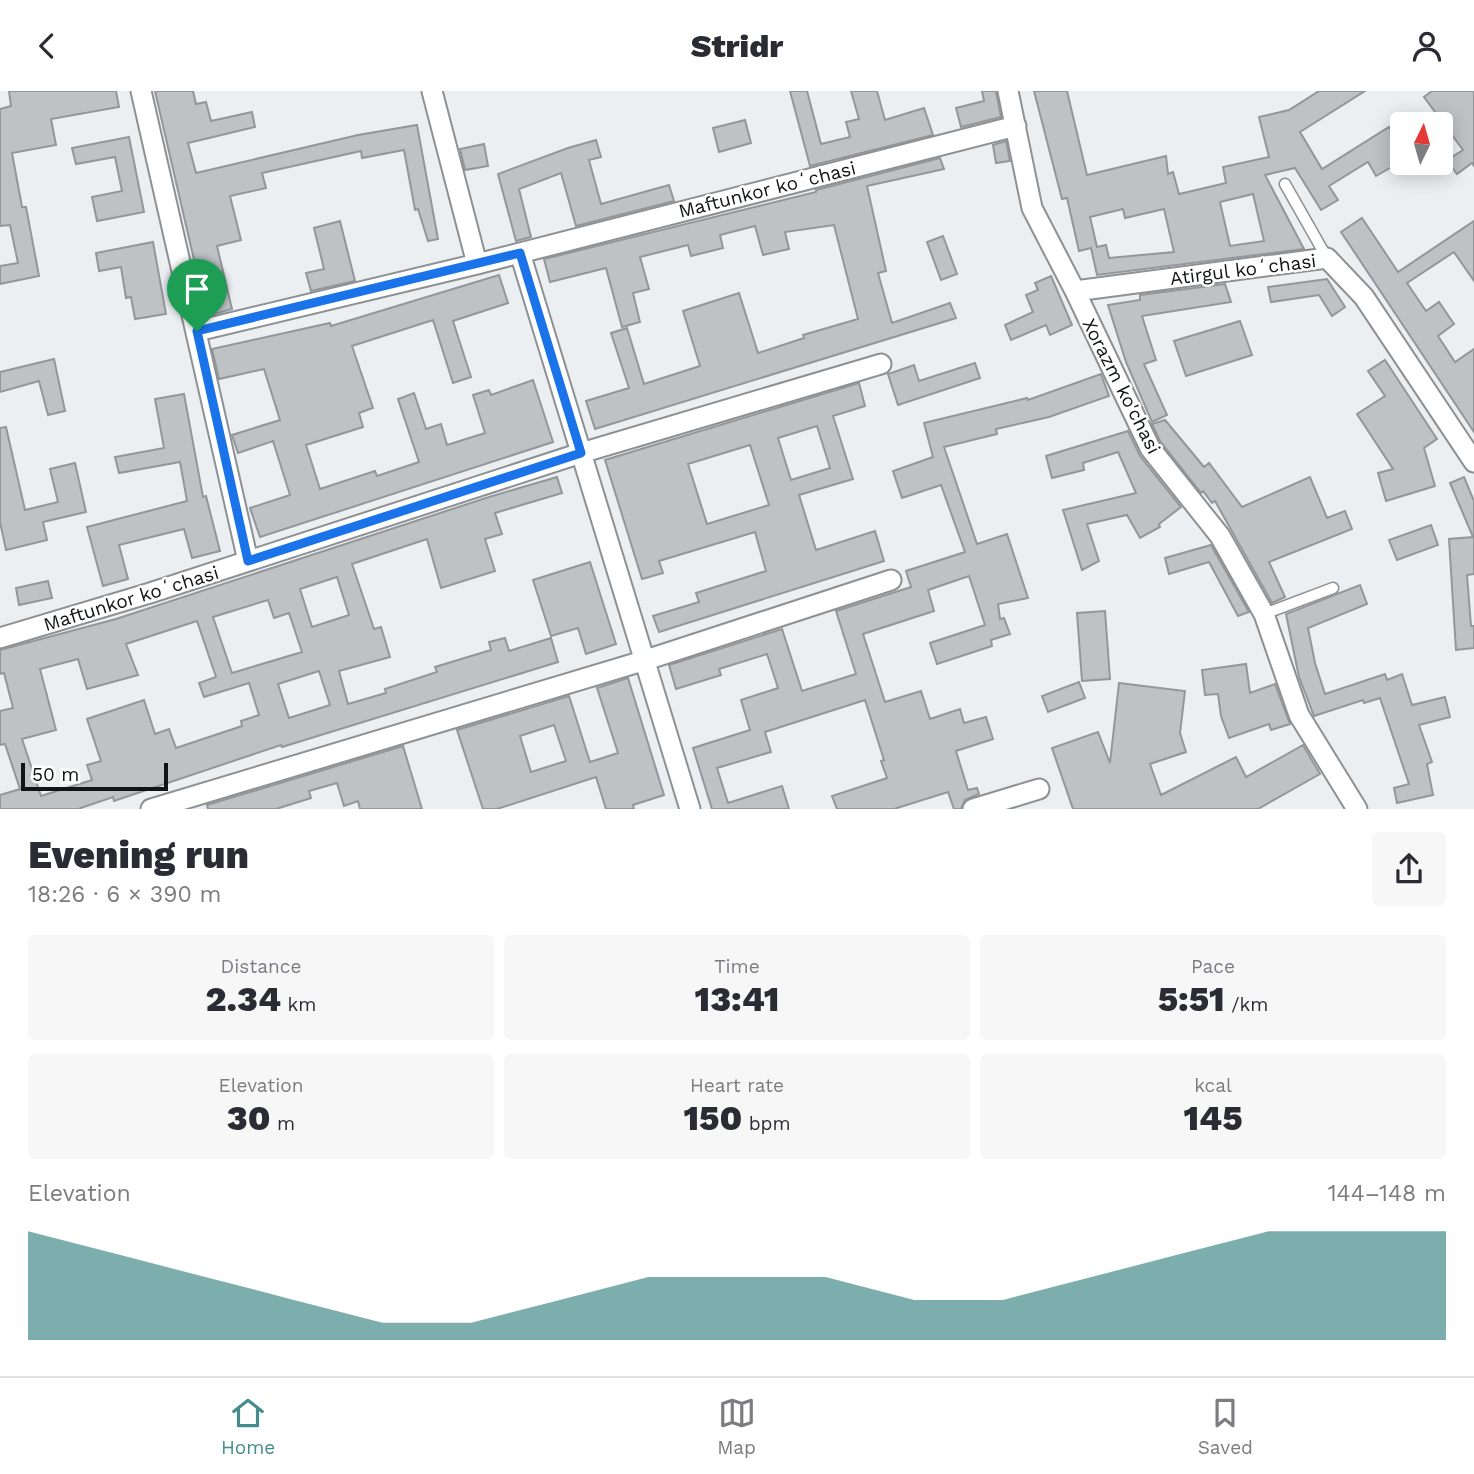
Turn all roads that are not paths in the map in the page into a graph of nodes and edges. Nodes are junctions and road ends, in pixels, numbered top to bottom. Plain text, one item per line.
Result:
1 (141, 91) edge
2 (432, 91) edge
3 (1008, 91) edge
4 (1016, 126) junction
5 (1285, 184) dead end
6 (520, 253) junction
7 (1327, 258) junction
8 (477, 264) junction
9 (1075, 291) junction
10 (197, 331) junction
11 (881, 364) dead end
12 (581, 453) junction
13 (1474, 462) edge
14 (248, 561) junction
15 (891, 580) dead end
16 (1333, 588) dead end
17 (1264, 614) junction
18 (0, 637) edge
19 (646, 660) junction
20 (1039, 789) dead end
21 (151, 809) edge
22 (690, 809) edge
23 (973, 809) edge
24 (1357, 809) edge

1 - 10 street
2 - 8 street
3 - 4 street, Xorazm ko'chasi
4 - 6 street, Maftunkor koʻchasi
4 - 9 street, Xorazm ko'chasi
5 - 7 lane
6 - 8 street, Maftunkor koʻchasi
6 - 12 street
7 - 9 street, Atirgul koʻchasi
7 - 13 street, Atirgul koʻchasi
8 - 10 street, Maftunkor koʻchasi
9 - 17 street, Xorazm ko'chasi
10 - 14 street
11 - 12 street, Maftunkor koʻchasi
12 - 14 street, Maftunkor koʻchasi
12 - 19 street
14 - 18 street, Maftunkor koʻchasi
15 - 19 street
16 - 17 lane
17 - 24 street, Xorazm ko'chasi
19 - 21 street
19 - 22 street
20 - 23 street

